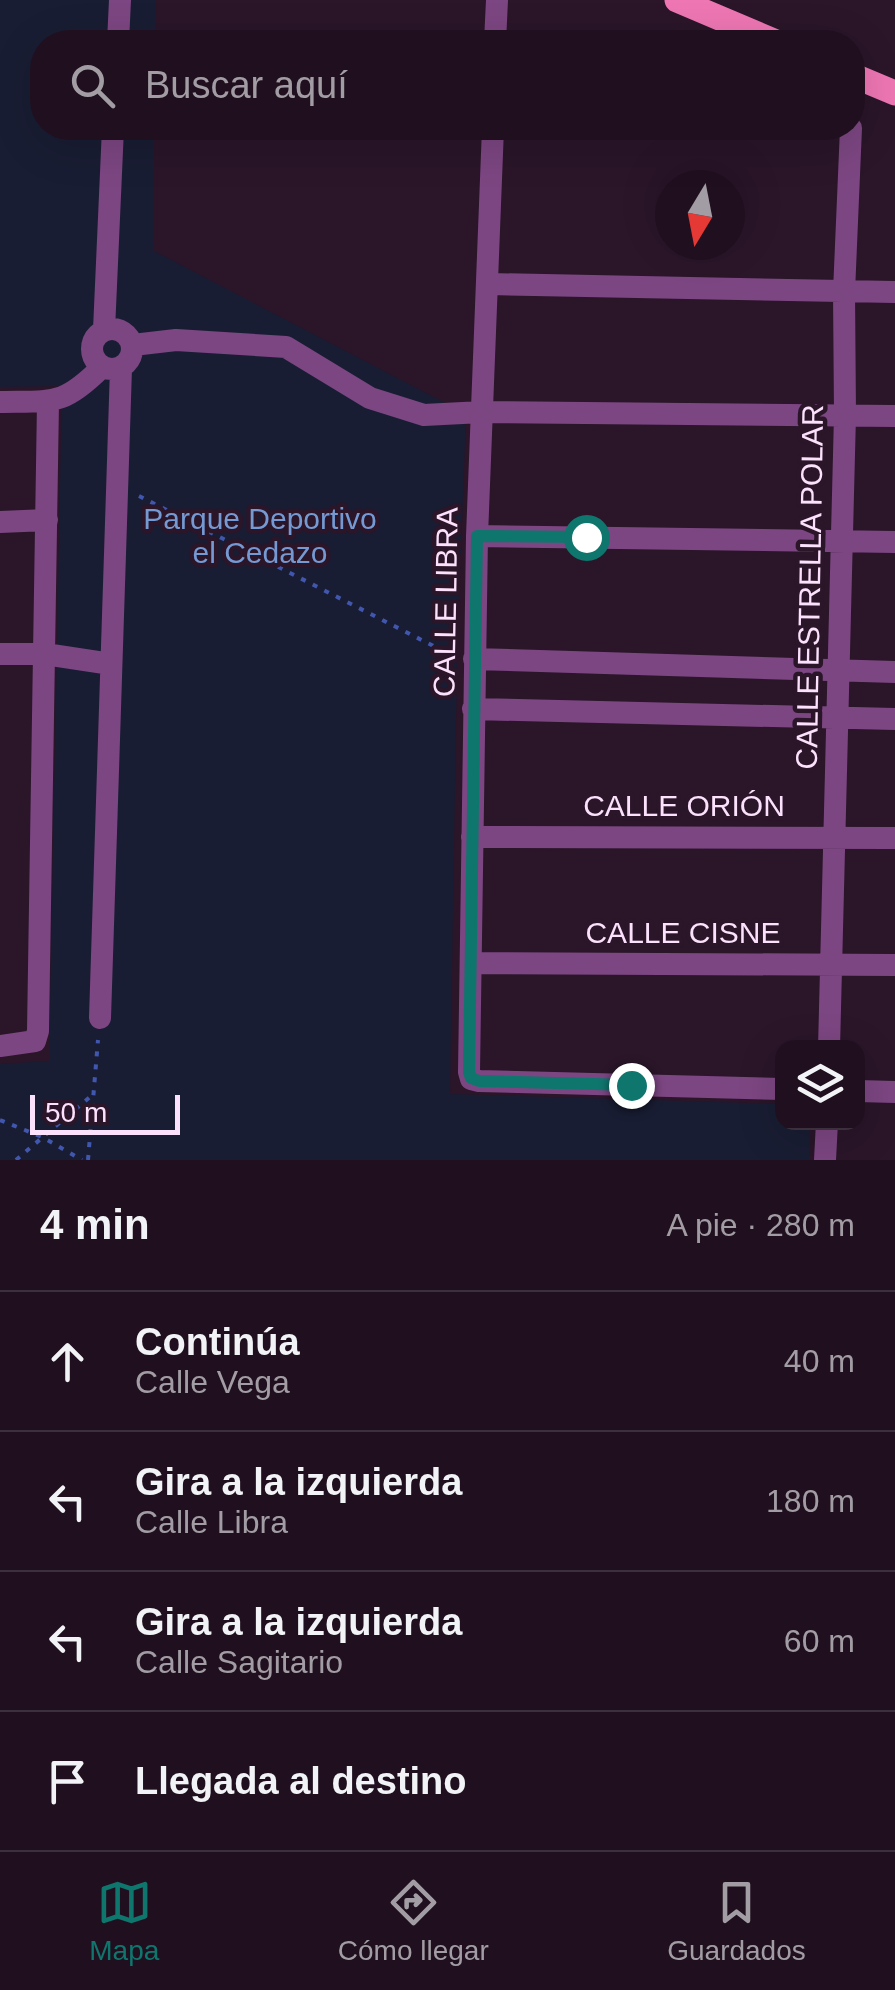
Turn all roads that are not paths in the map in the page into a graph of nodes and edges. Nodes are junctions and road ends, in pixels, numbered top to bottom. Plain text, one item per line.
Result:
1 (120, 0) edge
2 (497, 0) edge
3 (677, 0) edge
4 (119, 30) edge
5 (496, 30) edge
6 (748, 30) edge
7 (865, 80) edge
8 (895, 93) edge
9 (112, 140) edge
10 (493, 140) edge
11 (851, 140) edge
12 (488, 284) junction
13 (844, 292) junction
14 (895, 292) edge
15 (104, 330) junction
16 (133, 345) junction
17 (112, 368) junction
18 (0, 402) edge
19 (48, 402) junction
20 (482, 412) junction
21 (845, 415) junction
22 (895, 416) edge
23 (47, 520) junction
24 (0, 522) edge
25 (477, 536) junction
26 (842, 541) junction
27 (895, 542) edge
28 (0, 654) edge
29 (45, 654) junction
30 (474, 659) junction
31 (111, 664) junction
32 (838, 671) junction
33 (895, 672) edge
34 (473, 709) junction
35 (838, 718) junction
36 (895, 718) edge
37 (834, 836) junction
38 (472, 837) junction
39 (895, 838) edge
40 (470, 963) junction
41 (831, 964) junction
42 (895, 965) edge
43 (100, 1018) road end
44 (829, 1040) edge
45 (0, 1046) edge
46 (775, 1088) edge
47 (865, 1090) edge
48 (895, 1092) edge
49 (826, 1130) edge
50 (825, 1160) edge

1 - 4 street
2 - 5 street
3 - 6 main road
7 - 8 main road
9 - 15 street
10 - 12 street, CALLE LIBRA
11 - 13 street, CALLE ESTRELLA POLAR
12 - 13 street
12 - 20 street, CALLE LIBRA
13 - 14 street
13 - 21 street, CALLE ESTRELLA POLAR
15 - 16 street
15 - 17 street
16 - 17 street
16 - 20 street
17 - 19 street
17 - 31 street
18 - 19 street
19 - 23 street
20 - 21 street
20 - 25 street, CALLE LIBRA
21 - 22 street
21 - 26 street, CALLE ESTRELLA POLAR
23 - 24 street
23 - 29 street
25 - 26 street
25 - 30 street, CALLE LIBRA
26 - 27 street
26 - 32 street, CALLE ESTRELLA POLAR
28 - 29 street
29 - 31 street
29 - 45 street
30 - 32 street
30 - 34 street, CALLE LIBRA
31 - 43 street
32 - 33 street
32 - 35 street, CALLE ESTRELLA POLAR
34 - 35 street
34 - 38 street, CALLE LIBRA
35 - 36 street
35 - 37 street, CALLE ESTRELLA POLAR
37 - 38 street, CALLE ORIÓN
37 - 39 street, CALLE ORIÓN
37 - 41 street, CALLE ESTRELLA POLAR
38 - 40 street, CALLE LIBRA
40 - 41 street, CALLE CISNE
40 - 46 street, CALLE LIBRA
41 - 42 street, CALLE CISNE
41 - 44 street, CALLE ESTRELLA POLAR
47 - 48 street
49 - 50 street

